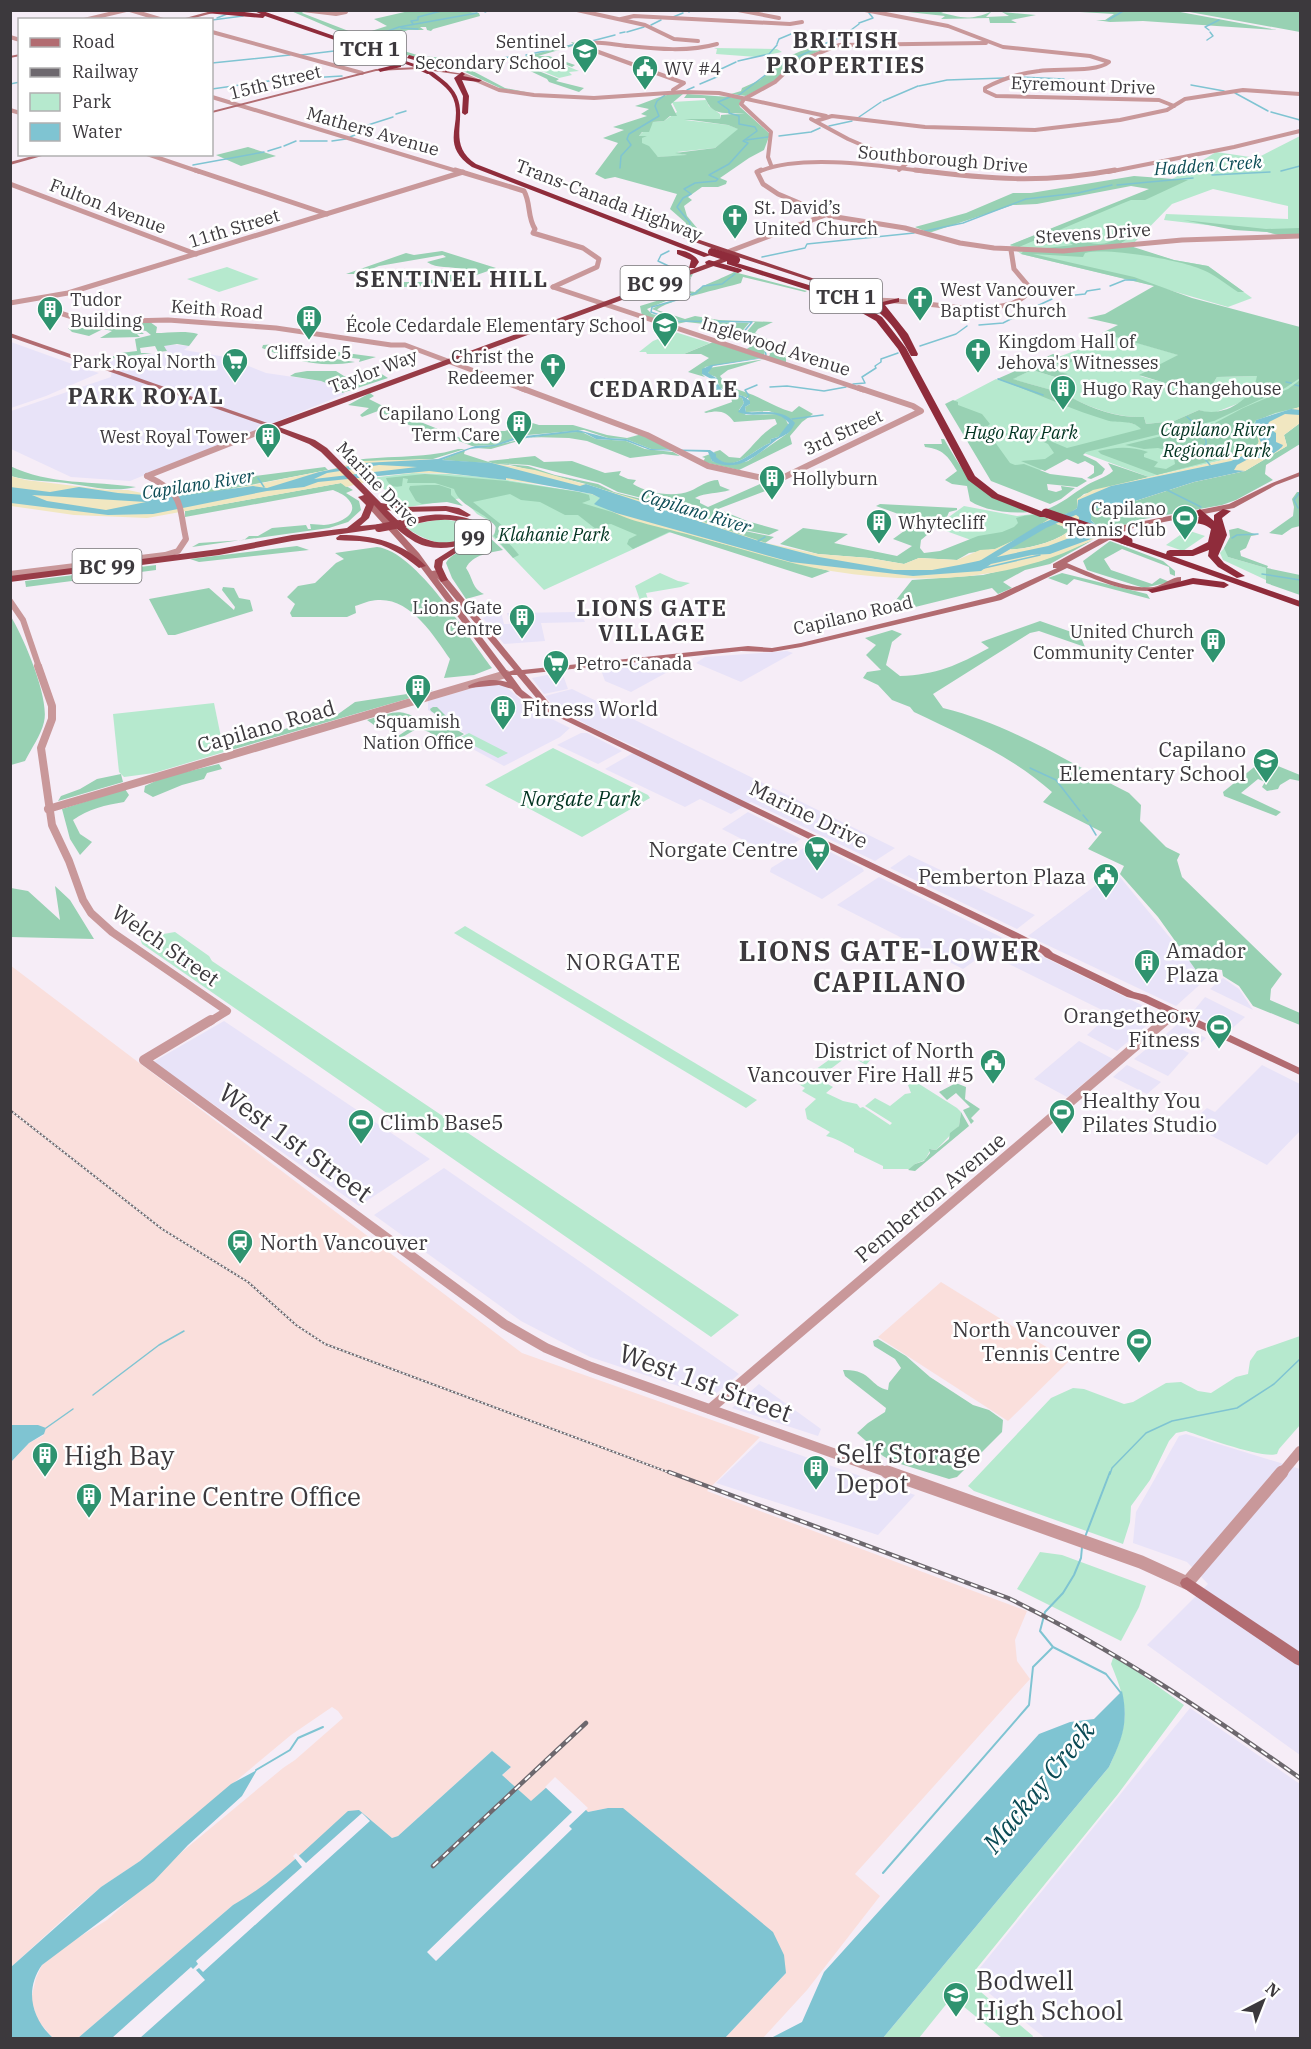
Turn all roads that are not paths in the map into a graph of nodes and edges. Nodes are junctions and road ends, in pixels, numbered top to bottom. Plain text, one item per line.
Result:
1 (128, 10) edge
2 (222, 10) edge
3 (232, 10) edge
4 (254, 10) edge
5 (269, 10) edge
6 (303, 10) edge
7 (342, 10) edge
8 (577, 10) edge
9 (738, 10) edge
10 (865, 10) edge
11 (209, 14) junction
12 (261, 15) junction
13 (93, 18) edge
14 (156, 18) edge
15 (190, 18) edge
16 (621, 19) junction
17 (305, 23) junction
18 (322, 32) junction
19 (213, 33) edge
20 (341, 36) junction
21 (991, 44) junction
22 (366, 45) junction
23 (387, 59) junction
24 (408, 68) junction
25 (426, 69) junction
26 (380, 70) junction
27 (387, 70) junction
28 (447, 71) junction
29 (362, 73) junction
30 (417, 74) junction
31 (462, 74) junction
32 (479, 80) junction
33 (461, 83) junction
34 (680, 90) junction
35 (1300, 94) edge
36 (213, 97) edge
37 (747, 98) junction
38 (1185, 99) junction
39 (1159, 100) junction
40 (238, 105) junction
41 (1174, 106) junction
42 (213, 112) edge
43 (799, 112) junction
44 (462, 115) junction
45 (832, 117) junction
46 (816, 121) junction
47 (1300, 131) edge
48 (40, 156) edge
49 (153, 156) edge
50 (10, 164) edge
51 (906, 164) junction
52 (771, 165) junction
53 (899, 170) junction
54 (464, 172) junction
55 (968, 176) junction
56 (10, 184) edge
57 (572, 201) junction
58 (582, 208) junction
59 (812, 208) junction
60 (327, 214) junction
61 (839, 215) junction
62 (829, 217) junction
63 (1300, 236) edge
64 (692, 238) joint
65 (1011, 250) junction
66 (197, 254) junction
67 (683, 254) junction
68 (731, 256) junction
69 (710, 259) junction
70 (689, 269) junction
71 (553, 287) joint
72 (856, 294) junction
73 (47, 298) junction
74 (896, 300) junction
75 (10, 303) edge
76 (598, 303) junction
77 (885, 311) junction
78 (10, 337) edge
79 (445, 361) junction
80 (458, 361) junction
81 (925, 378) junction
82 (921, 410) joint
83 (291, 422) junction
84 (270, 428) junction
85 (306, 440) junction
86 (330, 460) junction
87 (1300, 474) edge
88 (1284, 480) junction
89 (371, 503) junction
90 (1024, 506) junction
91 (1226, 511) junction
92 (1203, 514) junction
93 (469, 516) junction
94 (1182, 519) junction
95 (409, 520) junction
96 (1216, 524) junction
97 (378, 527) junction
98 (400, 527) junction
99 (336, 532) junction
100 (1120, 532) junction
101 (315, 537) junction
102 (1126, 542) junction
103 (1078, 555) junction
104 (1063, 564) junction
105 (422, 566) junction
106 (1052, 573) junction
107 (10, 574) edge
108 (1091, 574) junction
109 (10, 579) edge
110 (444, 579) junction
111 (1036, 579) junction
112 (1178, 579) joint
113 (1157, 589) junction
114 (10, 601) edge
115 (1300, 603) edge
116 (971, 604) junction
117 (835, 633) junction
118 (801, 645) junction
119 (742, 650) junction
120 (518, 672) junction
121 (506, 674) junction
122 (472, 686) junction
123 (515, 687) junction
124 (543, 704) junction
125 (555, 712) junction
126 (48, 809) junction
127 (1174, 1013) junction
128 (1232, 1041) junction
129 (144, 1060) joint
130 (1300, 1072) edge
131 (1300, 1078) edge
132 (710, 1409) junction
133 (1300, 1451) edge
134 (1187, 1583) junction
135 (1300, 1660) edge

1 - 13 street
1 - 14 street
2 - 11 main road
3 - 12 highway
4 - 17 highway, Trans-Canada Highway / TCH 1
5 - 20 highway, Trans-Canada Highway / TCH 1
6 - 7 street
8 - 16 street
9 - 16 street
10 - 21 street, Eyremount Drive
11 - 12 highway
11 - 15 main road
12 - 17 highway
16 - 34 street
17 - 18 highway, Trans-Canada Highway / TCH 1
17 - 20 highway
18 - 23 highway
18 - 25 highway, Trans-Canada Highway / TCH 1
19 - 29 street
20 - 22 highway, Trans-Canada Highway / TCH 1
21 - 37 street
21 - 39 street, Eyremount Drive
22 - 25 highway, Trans-Canada Highway / TCH 1
22 - 28 highway
23 - 24 highway
23 - 26 highway
24 - 26 main road, 15th Street
24 - 27 main road, 15th Street
24 - 28 main road, 15th Street
24 - 30 highway
25 - 44 highway, Trans-Canada Highway / TCH 1
26 - 27 main road, 15th Street
26 - 29 main road, 15th Street
27 - 30 highway
28 - 31 main road, 15th Street
29 - 40 main road, 15th Street
30 - 44 highway
31 - 32 street
31 - 33 highway
32 - 33 highway
32 - 34 street
33 - 44 highway
34 - 37 street
35 - 38 street
36 - 40 street, Mathers Avenue
37 - 43 street
37 - 52 street
38 - 39 street
38 - 41 street
39 - 41 street, Eyremount Drive
40 - 42 main road, 15th Street
40 - 54 street, Mathers Avenue
41 - 45 street, Eyremount Drive
43 - 45 street
43 - 46 street
44 - 57 highway, Trans-Canada Highway / TCH 1
44 - 58 highway, Trans-Canada Highway / TCH 1
45 - 46 street, Eyremount Drive
46 - 51 street
47 - 55 street, Southborough Drive
48 - 50 main road
49 - 60 street
51 - 53 street
51 - 55 street
52 - 53 street, Southborough Drive
52 - 59 street
53 - 55 street, Southborough Drive
54 - 60 street, 11th Street
54 - 71 street, Mathers Avenue
56 - 66 street, Fulton Avenue
57 - 64 highway
57 - 69 highway, Trans-Canada Highway / TCH 1
58 - 67 highway
58 - 69 highway, Trans-Canada Highway / TCH 1
59 - 61 street
59 - 62 street
60 - 66 street, 11th Street
61 - 62 street
61 - 65 street, Stevens Drive
62 - 68 street
63 - 65 street, Stevens Drive
64 - 68 highway
65 - 74 street
66 - 73 street, 11th Street
67 - 69 highway
67 - 70 highway
68 - 69 highway
68 - 69 highway, Trans-Canada Highway / TCH 1, bridge
68 - 70 highway
68 - 72 highway
68 - 81 highway, Trans-Canada Highway / TCH 1
68 - 90 highway, Trans-Canada Highway / TCH 1
69 - 70 highway, Taylor Way / BC 99
70 - 76 highway, Taylor Way / BC 99
71 - 76 street, Inglewood Avenue
72 - 74 street
72 - 77 highway
73 - 75 street, 11th Street
73 - 79 street, Keith Road
74 - 77 highway
76 - 79 highway, Taylor Way / BC 99
76 - 80 highway, Taylor Way / BC 99
76 - 82 street, Inglewood Avenue
77 - 81 highway
78 - 84 main road, Marine Drive
79 - 80 highway, Taylor Way / BC 99
79 - 83 highway, Taylor Way / BC 99
79 - 84 highway, Taylor Way / BC 99
80 - 82 street, 3rd Street
81 - 90 highway, Trans-Canada Highway / TCH 1
83 - 84 highway, Taylor Way
83 - 85 highway
84 - 85 highway, Marine Drive
84 - 86 highway, Marine Drive
84 - 107 street, Taylor Way
85 - 86 highway, Marine Drive
86 - 89 highway, Marine Drive
87 - 88 main road, Capilano Road
88 - 91 main road, Capilano Road
88 - 92 main road, Capilano Road
89 - 93 highway
89 - 98 highway, Marine Drive
89 - 99 highway
89 - 101 highway
89 - 105 main road, Marine Drive
90 - 102 highway, Trans-Canada Highway / TCH 1, bridge
91 - 92 main road, Capilano Road
91 - 96 highway
92 - 94 main road, Capilano Road
92 - 96 highway
92 - 100 main road, Capilano Road
93 - 95 highway
93 - 110 highway
94 - 96 highway
94 - 100 main road, Capilano Road
95 - 97 highway, 99, bridge
95 - 98 highway, 99
96 - 102 highway
96 - 115 highway
97 - 99 highway
97 - 101 highway, 99
98 - 110 main road, Marine Drive
99 - 101 highway
100 - 103 main road, Capilano Road
101 - 105 highway
101 - 109 highway, BC 99
102 - 112 highway
102 - 115 highway, Trans-Canada Highway / TCH 1
103 - 104 main road, Capilano Road
103 - 108 main road
104 - 106 main road, Capilano Road
104 - 108 main road
104 - 111 main road, Capilano Road
105 - 121 main road, Marine Drive
106 - 108 main road
106 - 111 main road, Capilano Road
108 - 113 main road
110 - 120 main road, Marine Drive
111 - 116 main road, Capilano Road
112 - 113 main road
113 - 115 highway
114 - 126 street, Welch Street
116 - 117 main road, Capilano Road
116 - 118 main road, Capilano Road
117 - 118 main road
117 - 119 main road, Capilano Road
118 - 119 main road, Capilano Road
119 - 120 main road, Capilano Road
120 - 121 main road, Capilano Road
120 - 124 main road, Marine Drive
121 - 122 street, Capilano Road
121 - 123 main road, Marine Drive
121 - 124 main road
122 - 123 main road
122 - 126 street, Capilano Road
123 - 125 main road, Marine Drive
124 - 125 main road, Marine Drive
125 - 127 main road, Marine Drive
126 - 129 street, Welch Street
127 - 128 main road, Marine Drive
127 - 132 street, Pemberton Avenue
128 - 130 main road, Marine Drive
128 - 131 main road, Marine Drive
129 - 132 street, West 1st Street
132 - 134 street, West 1st Street
133 - 134 street
134 - 135 main road, West 1st Street

